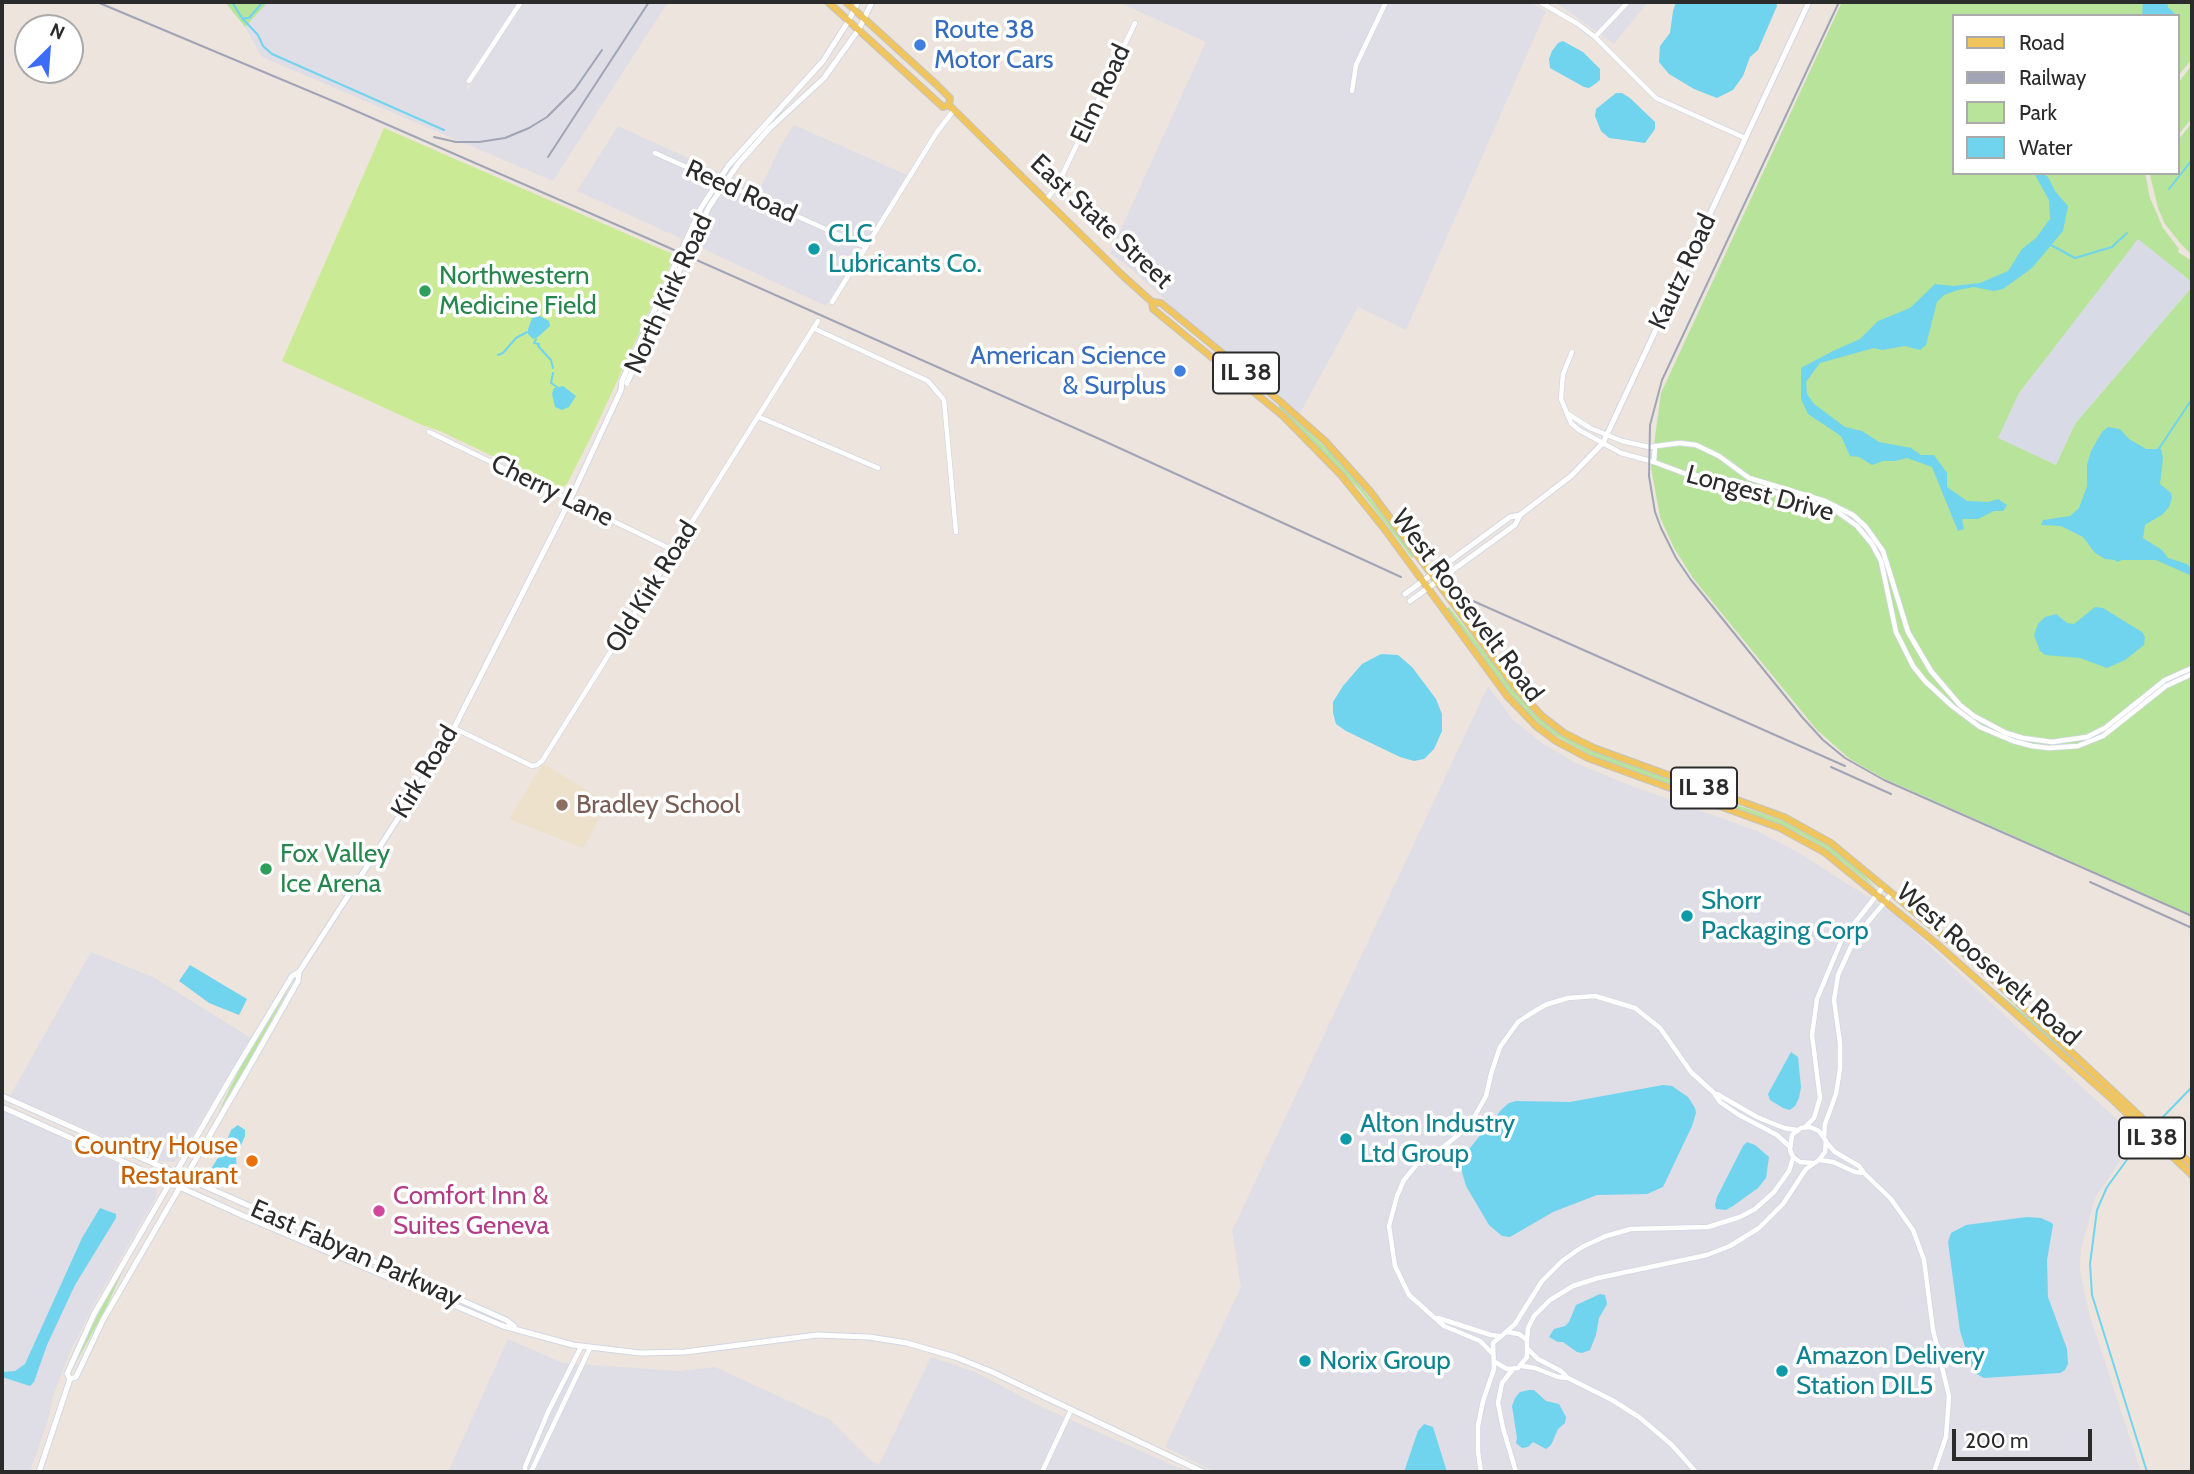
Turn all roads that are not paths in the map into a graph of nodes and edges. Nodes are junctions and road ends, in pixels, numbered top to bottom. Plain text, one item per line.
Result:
1 (521, 2) edge
2 (828, 2) edge
3 (846, 2) edge
4 (858, 2) edge
5 (872, 2) edge
6 (1386, 2) edge
7 (1540, 2) edge
8 (1628, 2) edge
9 (1809, 2) edge
10 (855, 9) junction
11 (864, 18) junction
12 (849, 20) junction
13 (1135, 23) dead end
14 (859, 29) junction
15 (1595, 37) junction
16 (469, 81) dead end
17 (1352, 91) dead end
18 (951, 107) junction
19 (767, 127) junction
20 (1745, 138) junction
21 (655, 153) dead end
22 (1046, 201) junction
23 (866, 247) junction
24 (832, 302) dead end
25 (1152, 302) junction
26 (818, 321) dead end
27 (813, 328) junction
28 (1572, 352) dead end
29 (621, 390) joint
30 (1565, 411) junction
31 (759, 417) junction
32 (429, 432) dead end
33 (1606, 435) junction
34 (1603, 443) junction
35 (1656, 446) junction
36 (1654, 462) junction
37 (878, 468) dead end
38 (570, 500) junction
39 (1520, 515) junction
40 (956, 532) dead end
41 (675, 551) junction
42 (1432, 574) junction
43 (1422, 582) junction
44 (1437, 582) junction
45 (1428, 589) junction
46 (1405, 594) dead end
47 (1410, 601) dead end
48 (2192, 667) edge
49 (2192, 674) edge
50 (454, 727) junction
51 (1884, 885) junction
52 (1893, 892) junction
53 (1877, 894) junction
54 (1885, 901) junction
55 (299, 972) junction
56 (1714, 1093) junction
57 (2, 1096) edge
58 (2, 1107) edge
59 (1805, 1127) junction
60 (1798, 1130) junction
61 (1825, 1140) junction
62 (1789, 1146) junction
63 (1793, 1157) junction
64 (1819, 1160) junction
65 (1812, 1163) junction
66 (2192, 1165) edge
67 (175, 1173) junction
68 (1864, 1173) junction
69 (2192, 1175) edge
70 (186, 1178) junction
71 (170, 1183) junction
72 (180, 1187) junction
73 (1437, 1318) junction
74 (516, 1328) junction
75 (1506, 1332) junction
76 (1500, 1336) junction
77 (1527, 1340) junction
78 (581, 1346) junction
79 (590, 1348) junction
80 (1529, 1350) junction
81 (1492, 1353) junction
82 (1495, 1362) junction
83 (1521, 1365) junction
84 (1513, 1369) junction
85 (1568, 1378) junction
86 (69, 1379) junction
87 (1071, 1410) junction
88 (39, 1472) edge
89 (525, 1472) edge
90 (531, 1472) edge
91 (1042, 1472) edge
92 (1203, 1472) edge
93 (1481, 1472) edge
94 (1516, 1472) edge
95 (1696, 1472) edge
96 (1934, 1472) edge

1 - 16 street
2 - 12 main road, East State Street / IL 38
3 - 10 main road, East State Street / IL 38
4 - 10 street, North Kirk Road
5 - 11 street, North Kirk Road
6 - 17 street
7 - 15 street
8 - 15 street
9 - 20 street, Kautz Road
10 - 11 main road, East State Street / IL 38
10 - 12 street, North Kirk Road
11 - 14 street, North Kirk Road
11 - 18 main road, East State Street / IL 38
12 - 14 main road, East State Street / IL 38
12 - 19 street, North Kirk Road
13 - 22 street, Elm Road
14 - 18 main road, East State Street / IL 38
14 - 19 street, North Kirk Road
15 - 20 street
18 - 22 main road, East State Street / IL 38
18 - 23 street
19 - 29 street, North Kirk Road, bridge
20 - 33 street, Kautz Road
21 - 23 street, Reed Road
22 - 25 main road, East State Street / IL 38
23 - 24 street
25 - 42 main road, East State Street / IL 38
25 - 43 main road, West Roosevelt Road / IL 38
26 - 27 street, Old Kirk Road
27 - 31 street, Old Kirk Road
27 - 40 street
28 - 30 street
29 - 38 street, Kirk Road
30 - 33 street, Longest Drive
30 - 34 street, Longest Drive
31 - 37 street
31 - 41 street, Old Kirk Road
32 - 38 street, Cherry Lane
33 - 34 street, Kautz Road
33 - 35 street, Longest Drive
34 - 36 street, Longest Drive
34 - 39 street, Kautz Road
35 - 36 street
35 - 48 street, Longest Drive
36 - 49 street, Longest Drive
38 - 41 street, Cherry Lane
38 - 50 street, Kirk Road
39 - 42 street, Kautz Road
39 - 44 street, Kautz Road
41 - 50 street, Old Kirk Road
42 - 43 street, Kautz Road
42 - 44 main road, West Roosevelt Road / IL 38
43 - 45 main road, West Roosevelt Road / IL 38
43 - 46 street, Kautz Road
44 - 45 street, Kautz Road
44 - 51 main road, West Roosevelt Road / IL 38
45 - 47 street, Kautz Road
45 - 53 main road, West Roosevelt Road / IL 38
50 - 55 street, Kirk Road
51 - 52 main road, West Roosevelt Road / IL 38
51 - 53 street
52 - 54 street
52 - 66 main road, West Roosevelt Road / IL 38
53 - 54 main road, West Roosevelt Road / IL 38
53 - 59 street
54 - 61 street
54 - 69 main road, West Roosevelt Road / IL 38
55 - 67 street
55 - 70 street, Kirk Road
56 - 60 street
56 - 62 street
56 - 73 street
57 - 67 street, East Fabyan Parkway
58 - 71 street, East Fabyan Parkway
59 - 60 street
59 - 61 street
60 - 62 street
61 - 64 street
61 - 68 street
62 - 63 street
63 - 65 street
63 - 75 street
64 - 65 street
64 - 68 street
65 - 77 street
67 - 70 street, East Fabyan Parkway
67 - 71 street
68 - 96 street
70 - 72 street
70 - 74 street, East Fabyan Parkway
71 - 72 street, East Fabyan Parkway
71 - 86 street
72 - 74 street, East Fabyan Parkway
72 - 86 street
73 - 76 street
73 - 81 street
74 - 78 street, East Fabyan Parkway
75 - 76 street
75 - 77 street
76 - 81 street
77 - 80 street
78 - 79 street, East Fabyan Parkway
78 - 89 street
79 - 87 street, East Fabyan Parkway
79 - 90 street
80 - 83 street
80 - 85 street
81 - 82 street
82 - 84 street
82 - 93 street
83 - 84 street
83 - 85 street
84 - 94 street
85 - 95 street
86 - 88 street
87 - 91 street
87 - 92 street, East Fabyan Parkway

